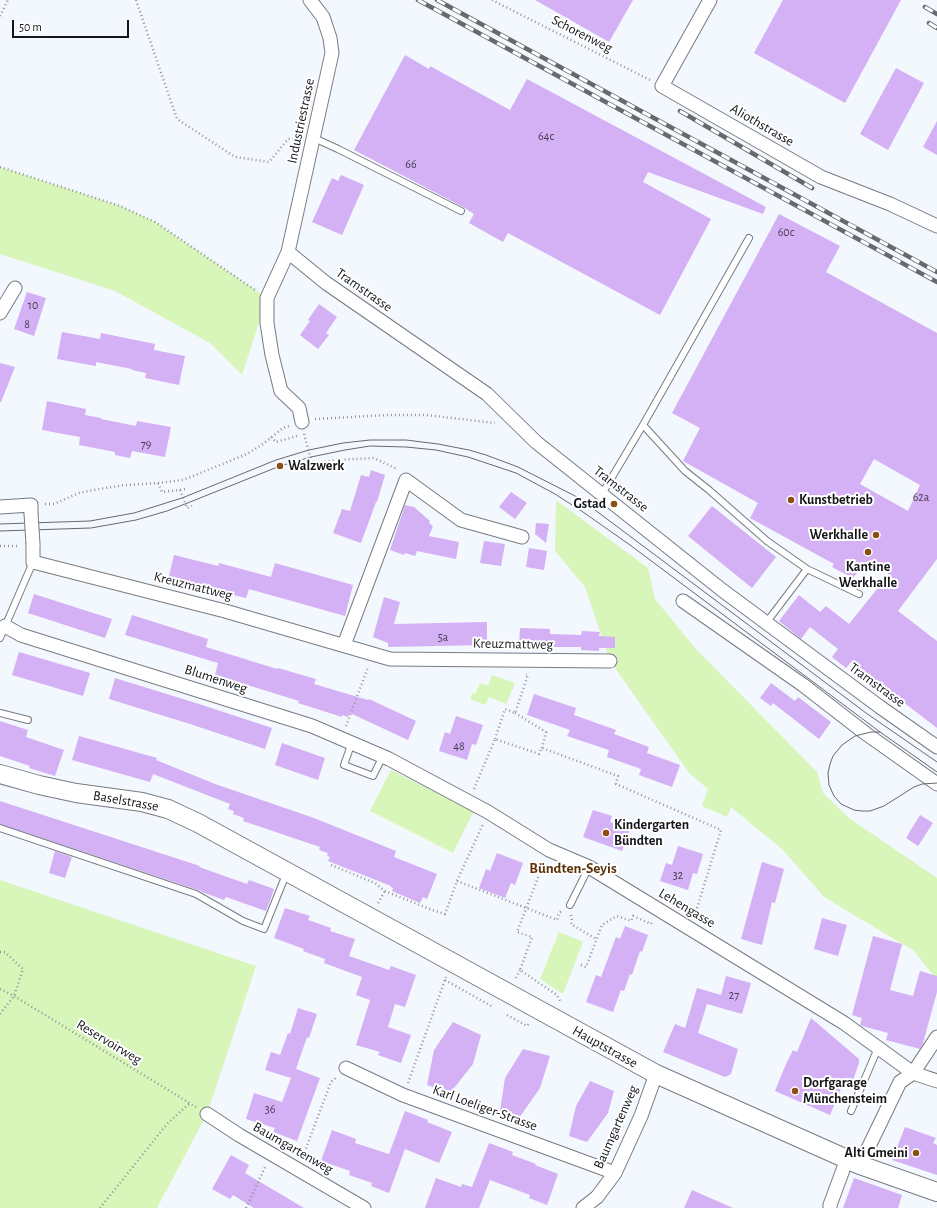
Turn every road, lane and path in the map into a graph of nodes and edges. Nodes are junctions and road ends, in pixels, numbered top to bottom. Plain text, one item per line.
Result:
1 (8, 0) edge
2 (136, 0) edge
3 (310, 0) edge
4 (492, 0) edge
5 (710, 0) edge
6 (0, 16) edge
7 (662, 86) junction
8 (314, 138) junction
9 (0, 167) edge
10 (461, 212) dead end
11 (937, 226) edge
12 (749, 238) dead end
13 (288, 252) junction
14 (15, 288) dead end
15 (267, 298) junction
16 (0, 313) edge
17 (497, 423) dead end
18 (644, 425) junction
19 (302, 429) junction
20 (271, 437) junction
21 (406, 480) junction
22 (158, 483) junction
23 (186, 489) dead end
24 (180, 490) junction
25 (602, 494) junction
26 (192, 506) dead end
27 (0, 507) edge
28 (31, 509) junction
29 (522, 537) dead end
30 (33, 562) junction
31 (807, 569) junction
32 (859, 594) dead end
33 (683, 601) dead end
34 (766, 623) junction
35 (5, 626) junction
36 (0, 638) edge
37 (344, 645) junction
38 (373, 654) junction
39 (518, 660) junction
40 (610, 661) dead end
41 (0, 713) edge
42 (515, 713) junction
43 (28, 720) dead end
44 (495, 739) junction
45 (347, 740) junction
46 (937, 747) edge
47 (542, 748) junction
48 (383, 756) junction
49 (414, 772) joint
50 (0, 774) edge
51 (937, 784) edge
52 (468, 802) junction
53 (488, 812) junction
54 (0, 828) edge
55 (549, 850) junction
56 (331, 865) dead end
57 (589, 867) junction
58 (287, 872) junction
59 (457, 881) junction
60 (384, 891) junction
61 (570, 905) junction
62 (376, 906) dead end
63 (526, 908) junction
64 (659, 910) junction
65 (691, 929) junction
66 (596, 939) junction
67 (0, 952) edge
68 (452, 963) junction
69 (581, 965) dead end
70 (520, 970) junction
71 (516, 979) dead end
72 (444, 980) junction
73 (0, 989) edge
74 (14, 996) junction
75 (493, 1007) dead end
76 (0, 1014) edge
77 (553, 1018) junction
78 (937, 1037) edge
79 (878, 1048) junction
80 (346, 1068) joint
81 (913, 1073) junction
82 (656, 1074) junction
83 (937, 1081) edge
84 (404, 1095) junction
85 (190, 1103) junction
86 (851, 1111) dead end
87 (207, 1114) joint
88 (271, 1154) junction
89 (853, 1162) junction
90 (298, 1170) junction
91 (615, 1172) junction
92 (937, 1192) edge
93 (100, 1208) edge
94 (246, 1208) edge
95 (364, 1208) edge
96 (583, 1208) edge
97 (830, 1208) edge

1 - 6 path
2 - 8 path
3 - 8 street, Industriestrasse
4 - 7 path, Schorenweg
5 - 7 street
7 - 11 street, Aliothstrasse
8 - 10 lane
8 - 13 street, Industriestrasse
9 - 15 path
12 - 18 lane
13 - 15 street, Industriestrasse
13 - 25 street, Tramstrasse
14 - 16 street
15 - 19 street
17 - 19 path
18 - 25 lane
18 - 31 lane
19 - 20 path
19 - 20 path
19 - 21 path
20 - 22 path
21 - 29 street
21 - 37 street
22 - 24 path
22 - 28 path
23 - 24 path
24 - 26 path
25 - 34 street, Tramstrasse
27 - 28 street
28 - 30 street, bridge
30 - 35 lane
30 - 37 street, Kreuzmattweg
31 - 32 lane
31 - 34 lane
33 - 51 street
34 - 46 street, Tramstrasse
35 - 36 lane
35 - 45 street, Blumenweg
37 - 38 street, Kreuzmattweg
38 - 39 street, Kreuzmattweg
38 - 45 path
39 - 40 street, Kreuzmattweg
39 - 42 path
41 - 43 lane
42 - 44 path
42 - 47 path
44 - 47 path
44 - 52 path
45 - 48 street, Blumenweg
45 - 48 lane
47 - 65 path
48 - 49 street, Blumenweg
49 - 52 street, Lehengasse
50 - 58 main road, Baselstrasse
52 - 53 street, Lehengasse
53 - 55 street, Lehengasse
53 - 59 path
54 - 58 lane
55 - 57 street, Lehengasse
55 - 63 path
56 - 60 path
57 - 61 lane
57 - 64 street, Lehengasse
58 - 68 main road, Hauptstrasse
59 - 60 path
59 - 63 path
60 - 62 path
61 - 63 path
61 - 66 path
63 - 70 path
64 - 65 street, Lehengasse
64 - 66 path
65 - 79 street, Lehengasse
66 - 69 path
67 - 74 path
68 - 72 path
68 - 77 main road, Hauptstrasse
70 - 71 path
70 - 77 path
72 - 75 path
72 - 84 path
73 - 74 path, Reservoirweg
74 - 76 path
74 - 85 path, Reservoirweg
77 - 82 main road, Hauptstrasse
78 - 81 street
79 - 81 street, Lehengasse
79 - 86 lane
80 - 84 street, Karl Loeliger-Strasse
80 - 90 path
81 - 83 street, Lehengasse
81 - 89 street
82 - 89 main road, Hauptstrasse
82 - 91 street, Baumgartenweg
84 - 91 street, Karl Loeliger-Strasse
85 - 87 path, Reservoirweg
85 - 93 path
87 - 88 street, Baumgartenweg
88 - 90 street, Baumgartenweg
88 - 94 path
89 - 92 main road, Hauptstrasse
89 - 97 street
90 - 95 street, Baumgartenweg
91 - 96 street, Baumgartenweg

